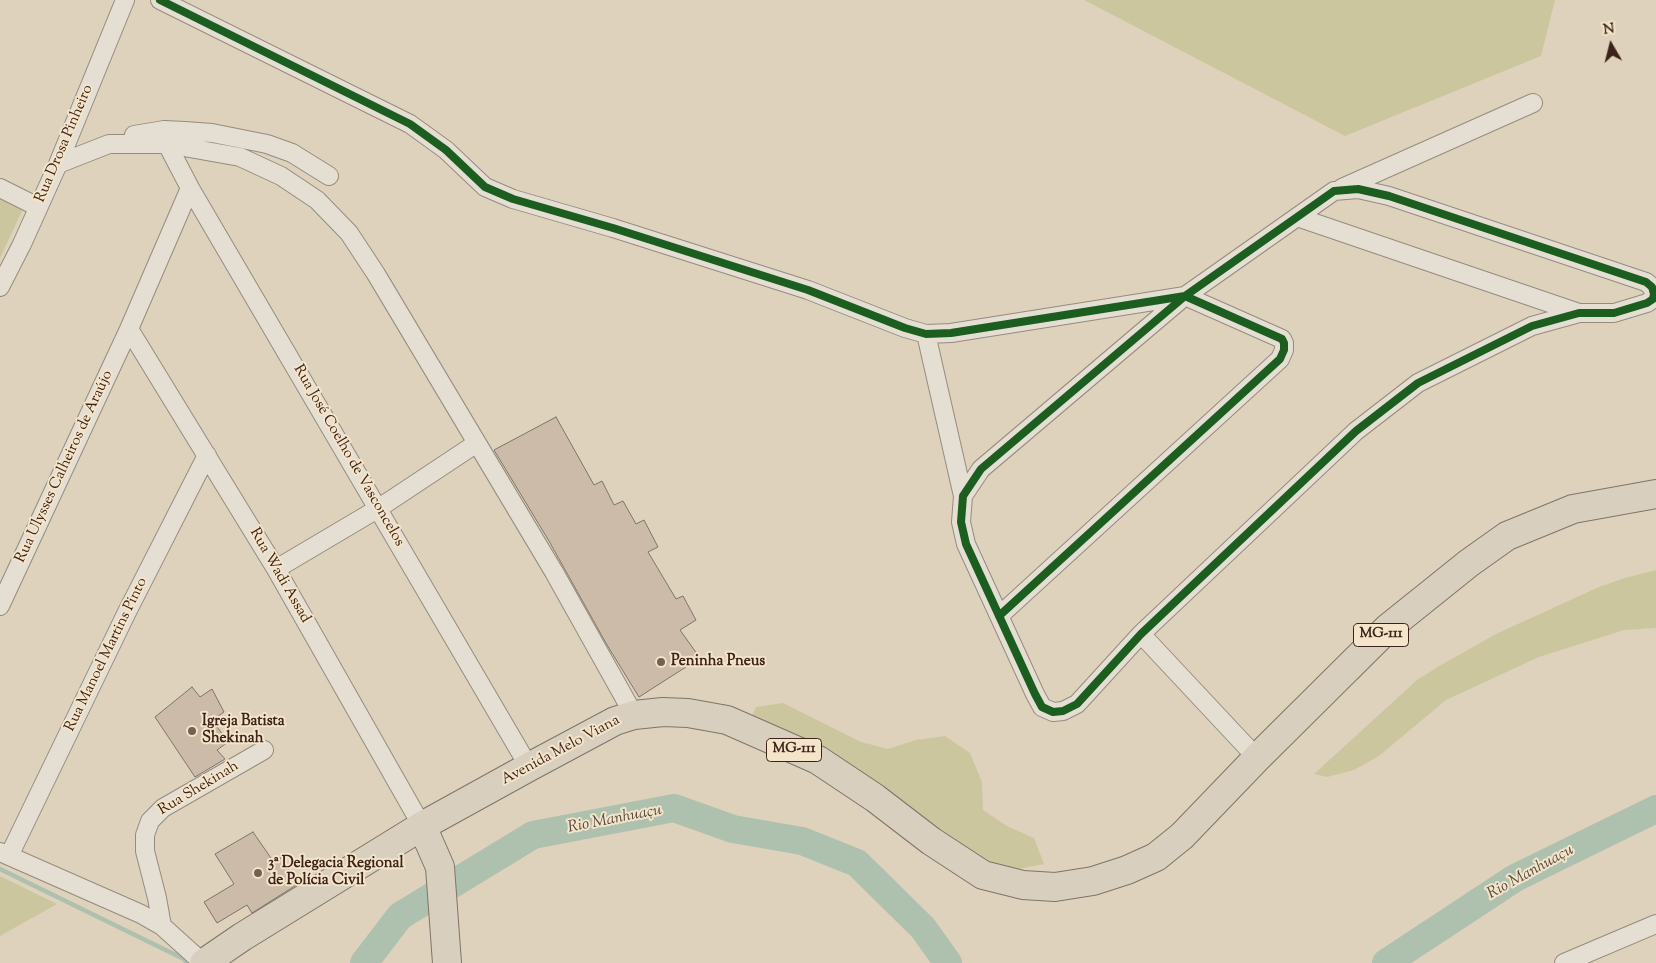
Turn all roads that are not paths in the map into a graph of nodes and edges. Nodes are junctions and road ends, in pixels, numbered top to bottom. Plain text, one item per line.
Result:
1 (125, 0) edge
2 (160, 0) edge
3 (1533, 103) dead end
4 (109, 144) junction
5 (167, 144) junction
6 (58, 164) junction
7 (329, 176) dead end
8 (0, 188) edge
9 (190, 188) junction
10 (1334, 191) junction
11 (38, 207) junction
12 (1296, 216) junction
13 (0, 287) edge
14 (1185, 296) junction
15 (1578, 313) junction
16 (129, 329) junction
17 (926, 334) junction
18 (477, 443) junction
19 (207, 455) junction
20 (1656, 494) edge
21 (963, 496) junction
22 (379, 508) junction
23 (276, 569) junction
24 (0, 606) edge
25 (999, 616) junction
26 (1141, 634) junction
27 (634, 714) junction
28 (264, 750) dead end
29 (1257, 758) junction
30 (529, 767) junction
31 (422, 826) junction
32 (4, 854) edge
33 (1656, 924) edge
34 (162, 926) junction
35 (203, 963) edge
36 (447, 963) edge
37 (1564, 963) edge

1 - 6 street, Rua Drosa Pinheiro
2 - 17 street
3 - 10 street
4 - 5 street
4 - 6 street
4 - 7 street
5 - 9 street, Rua José Coelho de Vasconcelos
5 - 18 street
6 - 11 street, Rua Drosa Pinheiro
8 - 11 street
9 - 16 street, Rua Ulysses Calheiros de Araújo
9 - 22 street, Rua José Coelho de Vasconcelos
10 - 12 street
10 - 15 street
11 - 13 street, Rua Drosa Pinheiro
12 - 14 street
12 - 15 street
14 - 17 street
14 - 21 street
14 - 25 street
15 - 26 street
16 - 19 street, Rua Wadi Assad
16 - 24 street, Rua Ulysses Calheiros de Araújo
17 - 21 street
18 - 22 street
18 - 27 street
19 - 23 street, Rua Wadi Assad
19 - 32 street, Rua Manoel Martins Pinto
20 - 29 main road, MG-111
21 - 25 street
22 - 23 street
22 - 30 street, Rua José Coelho de Vasconcelos
23 - 31 street, Rua Wadi Assad
25 - 26 street
26 - 29 street
27 - 29 main road, Avenida Melo Viana / MG-111
27 - 30 main road, Avenida Melo Viana / MG-111
28 - 34 street, Rua Shekinah
30 - 31 main road, Avenida Melo Viana / MG-111
31 - 35 main road, Avenida Melo Viana / MG-111
31 - 36 main road
32 - 34 street
33 - 37 street
34 - 35 street

